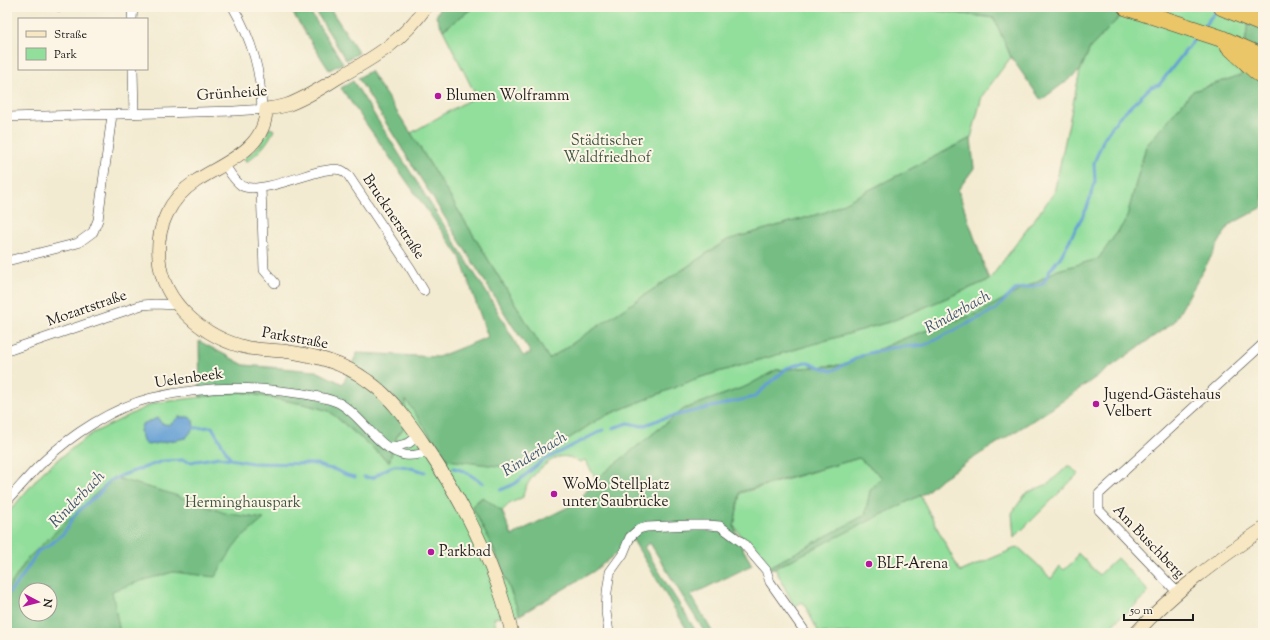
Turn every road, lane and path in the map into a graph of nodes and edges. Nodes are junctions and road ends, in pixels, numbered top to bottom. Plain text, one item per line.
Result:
1 (60, 7) edge
2 (66, 7) edge
3 (133, 7) edge
4 (233, 7) edge
5 (426, 7) edge
6 (1126, 7) edge
7 (1222, 7) edge
8 (132, 18) edge
9 (1263, 24) edge
10 (1220, 38) junction
11 (1263, 57) edge
12 (133, 70) edge
13 (1263, 76) edge
14 (264, 109) junction
15 (134, 114) junction
16 (112, 115) junction
17 (7, 117) edge
18 (224, 164) junction
19 (261, 188) junction
20 (7, 261) edge
21 (275, 283) dead end
22 (424, 291) dead end
23 (178, 305) junction
24 (1263, 344) edge
25 (7, 351) edge
26 (418, 436) junction
27 (390, 448) junction
28 (430, 452) junction
29 (7, 501) edge
30 (1263, 529) edge
31 (1177, 592) junction
32 (1141, 630) edge
33 (512, 633) edge
34 (609, 633) edge
35 (806, 633) edge

1 - 2 street
3 - 8 street
4 - 14 street
5 - 14 street, Grünheide
6 - 10 highway
7 - 9 highway
10 - 11 highway
10 - 13 highway
12 - 15 street
14 - 15 street, Grünheide
14 - 18 street, Parkstraße
15 - 16 street, Grünheide
16 - 17 street, Grünheide
16 - 20 street
18 - 19 street, Brucknerstraße
18 - 23 street, Parkstraße
19 - 21 street
19 - 22 street, Brucknerstraße
23 - 25 street, Mozartstraße
23 - 26 street, Parkstraße
24 - 31 street, Am Buschberg
26 - 27 street
26 - 28 street, Parkstraße
27 - 28 street, Uelenbeek
27 - 29 street, Uelenbeek
28 - 33 street, Parkstraße
30 - 31 street
31 - 32 street
34 - 35 street

